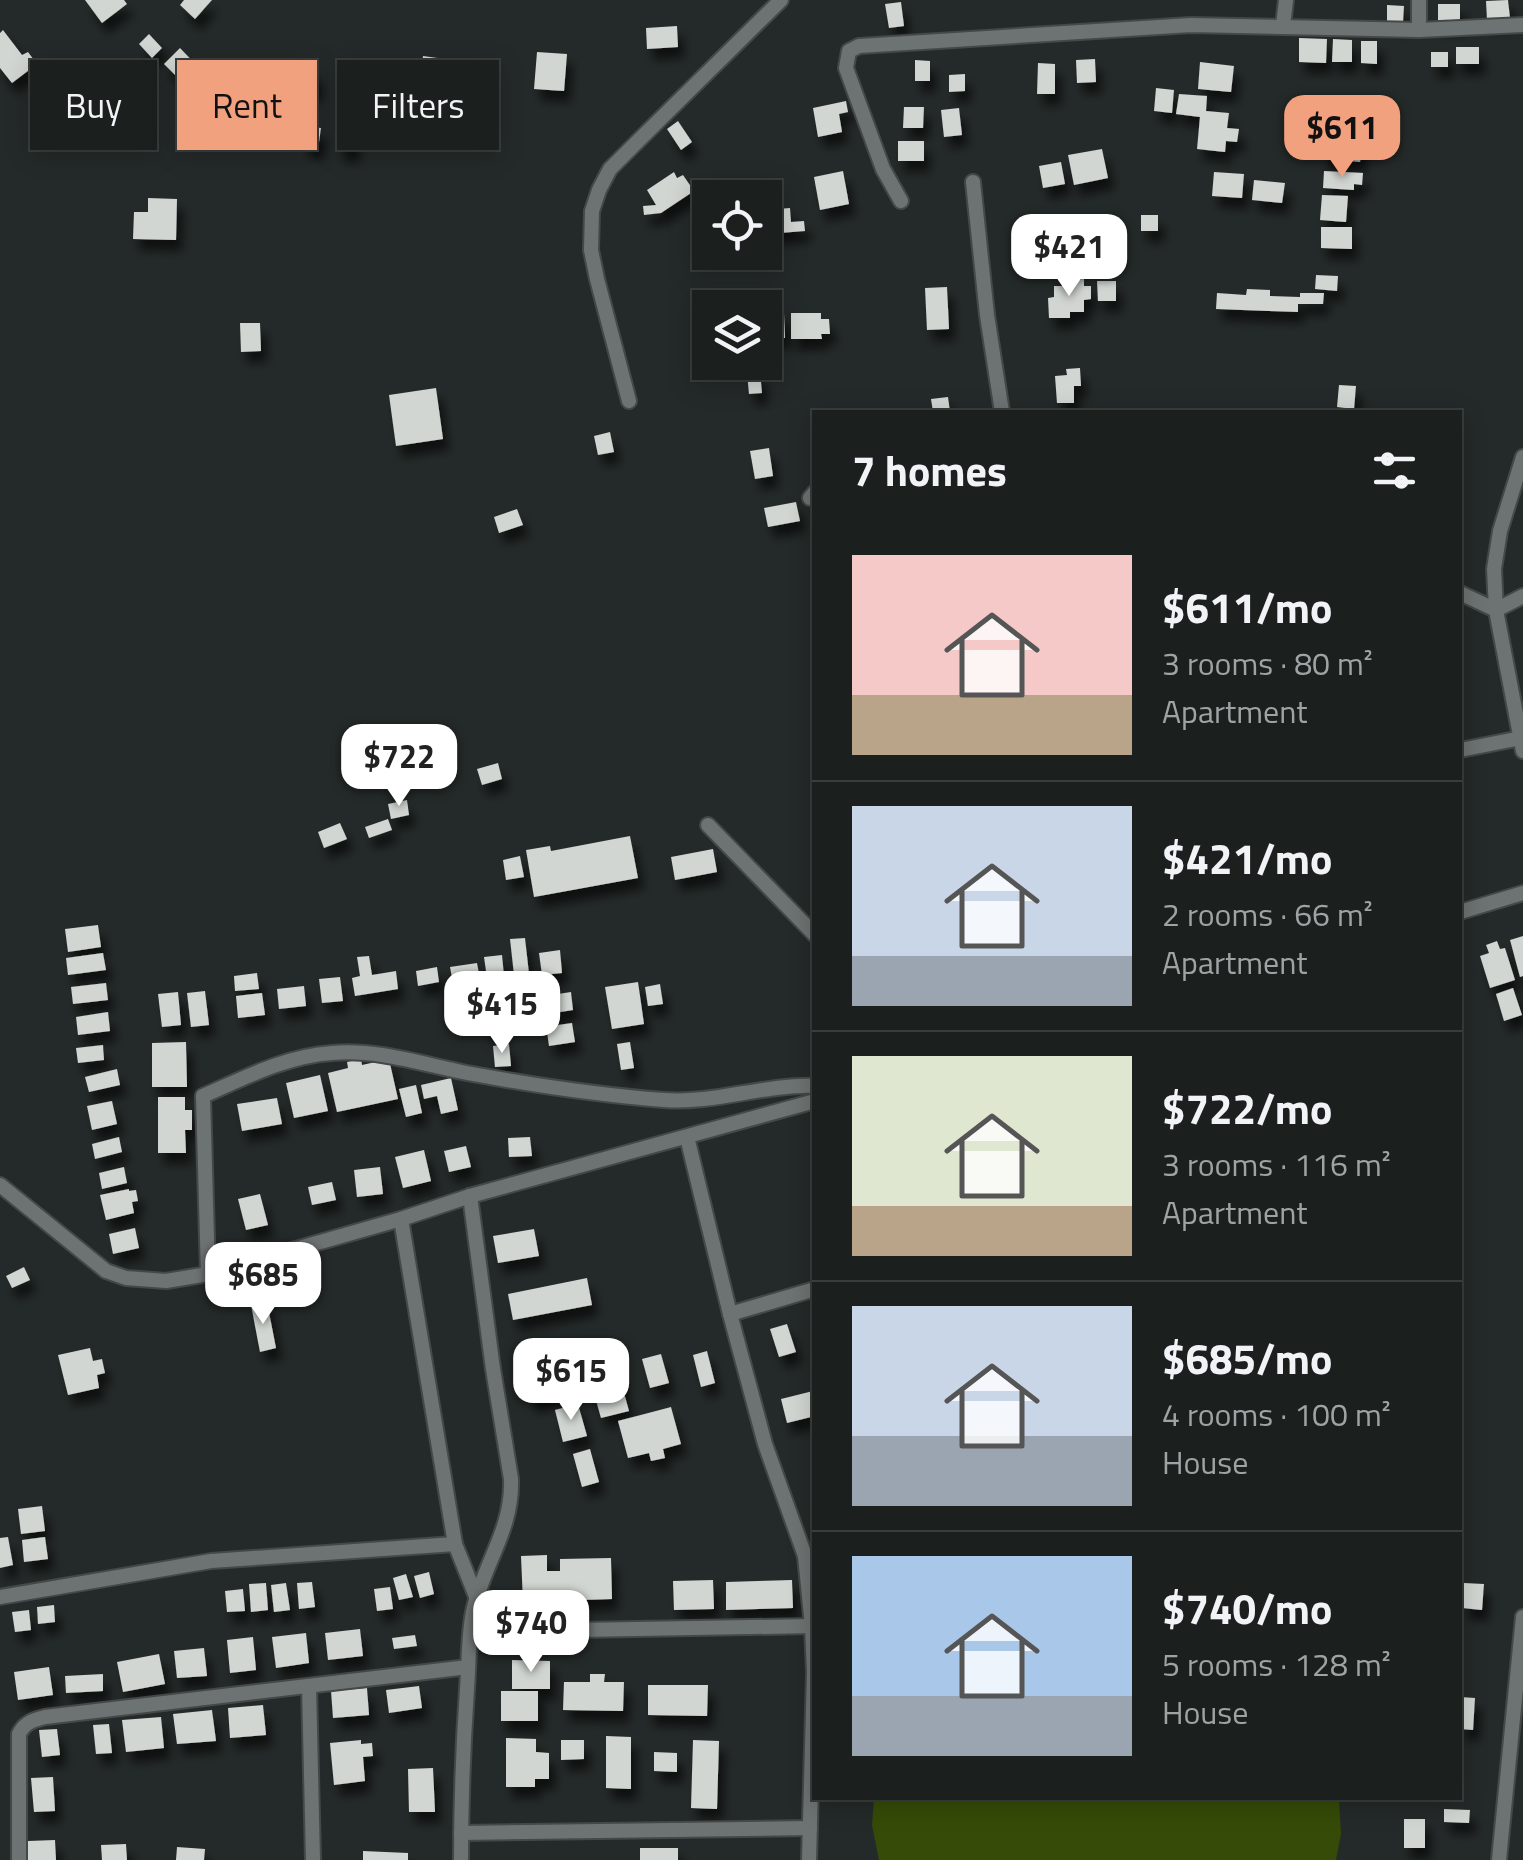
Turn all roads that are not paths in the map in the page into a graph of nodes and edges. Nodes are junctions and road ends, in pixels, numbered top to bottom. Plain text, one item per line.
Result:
1 (782, 0) edge
2 (1286, 0) edge
3 (1419, 0) edge
4 (1282, 26) junction
5 (1523, 26) edge
6 (1419, 30) junction
7 (972, 182) dead end
8 (901, 201) dead end
9 (629, 400) dead end
10 (1002, 410) edge
11 (1523, 457) edge
12 (1462, 594) edge
13 (1523, 596) edge
14 (1496, 610) junction
15 (1522, 744) edge
16 (1462, 750) edge
17 (708, 825) dead end
18 (1523, 893) edge
19 (1462, 911) edge
20 (812, 932) edge
21 (812, 1086) edge
22 (812, 1101) edge
23 (687, 1137) junction
24 (0, 1185) edge
25 (470, 1196) junction
26 (401, 1219) junction
27 (208, 1274) junction
28 (812, 1290) edge
29 (730, 1314) junction
30 (455, 1544) junction
31 (0, 1597) edge
32 (476, 1600) junction
33 (1523, 1617) edge
34 (812, 1626) joint
35 (471, 1632) junction
36 (468, 1667) junction
37 (309, 1686) junction
38 (812, 1750) edge
39 (1516, 1755) edge
40 (810, 1828) junction
41 (461, 1834) junction
42 (19, 1860) edge
43 (312, 1860) edge
44 (461, 1860) edge
45 (809, 1860) edge
46 (1499, 1860) edge

1 - 9 street
2 - 4 street
3 - 6 street
4 - 6 street
4 - 8 street
5 - 6 street
7 - 10 street
11 - 14 street
12 - 14 street
13 - 14 street
14 - 15 street
15 - 16 street
17 - 20 street
18 - 19 street
21 - 27 street
22 - 23 street
23 - 25 street
23 - 29 street
24 - 27 street
25 - 26 street
25 - 32 street
26 - 27 street
26 - 30 street
28 - 29 street
29 - 34 street
30 - 31 street
30 - 32 street
32 - 35 street
33 - 39 street
34 - 35 street
35 - 36 street
36 - 37 street
36 - 41 street
37 - 42 street
37 - 43 street
38 - 40 street
39 - 46 street
40 - 41 street
40 - 45 street
41 - 44 street

